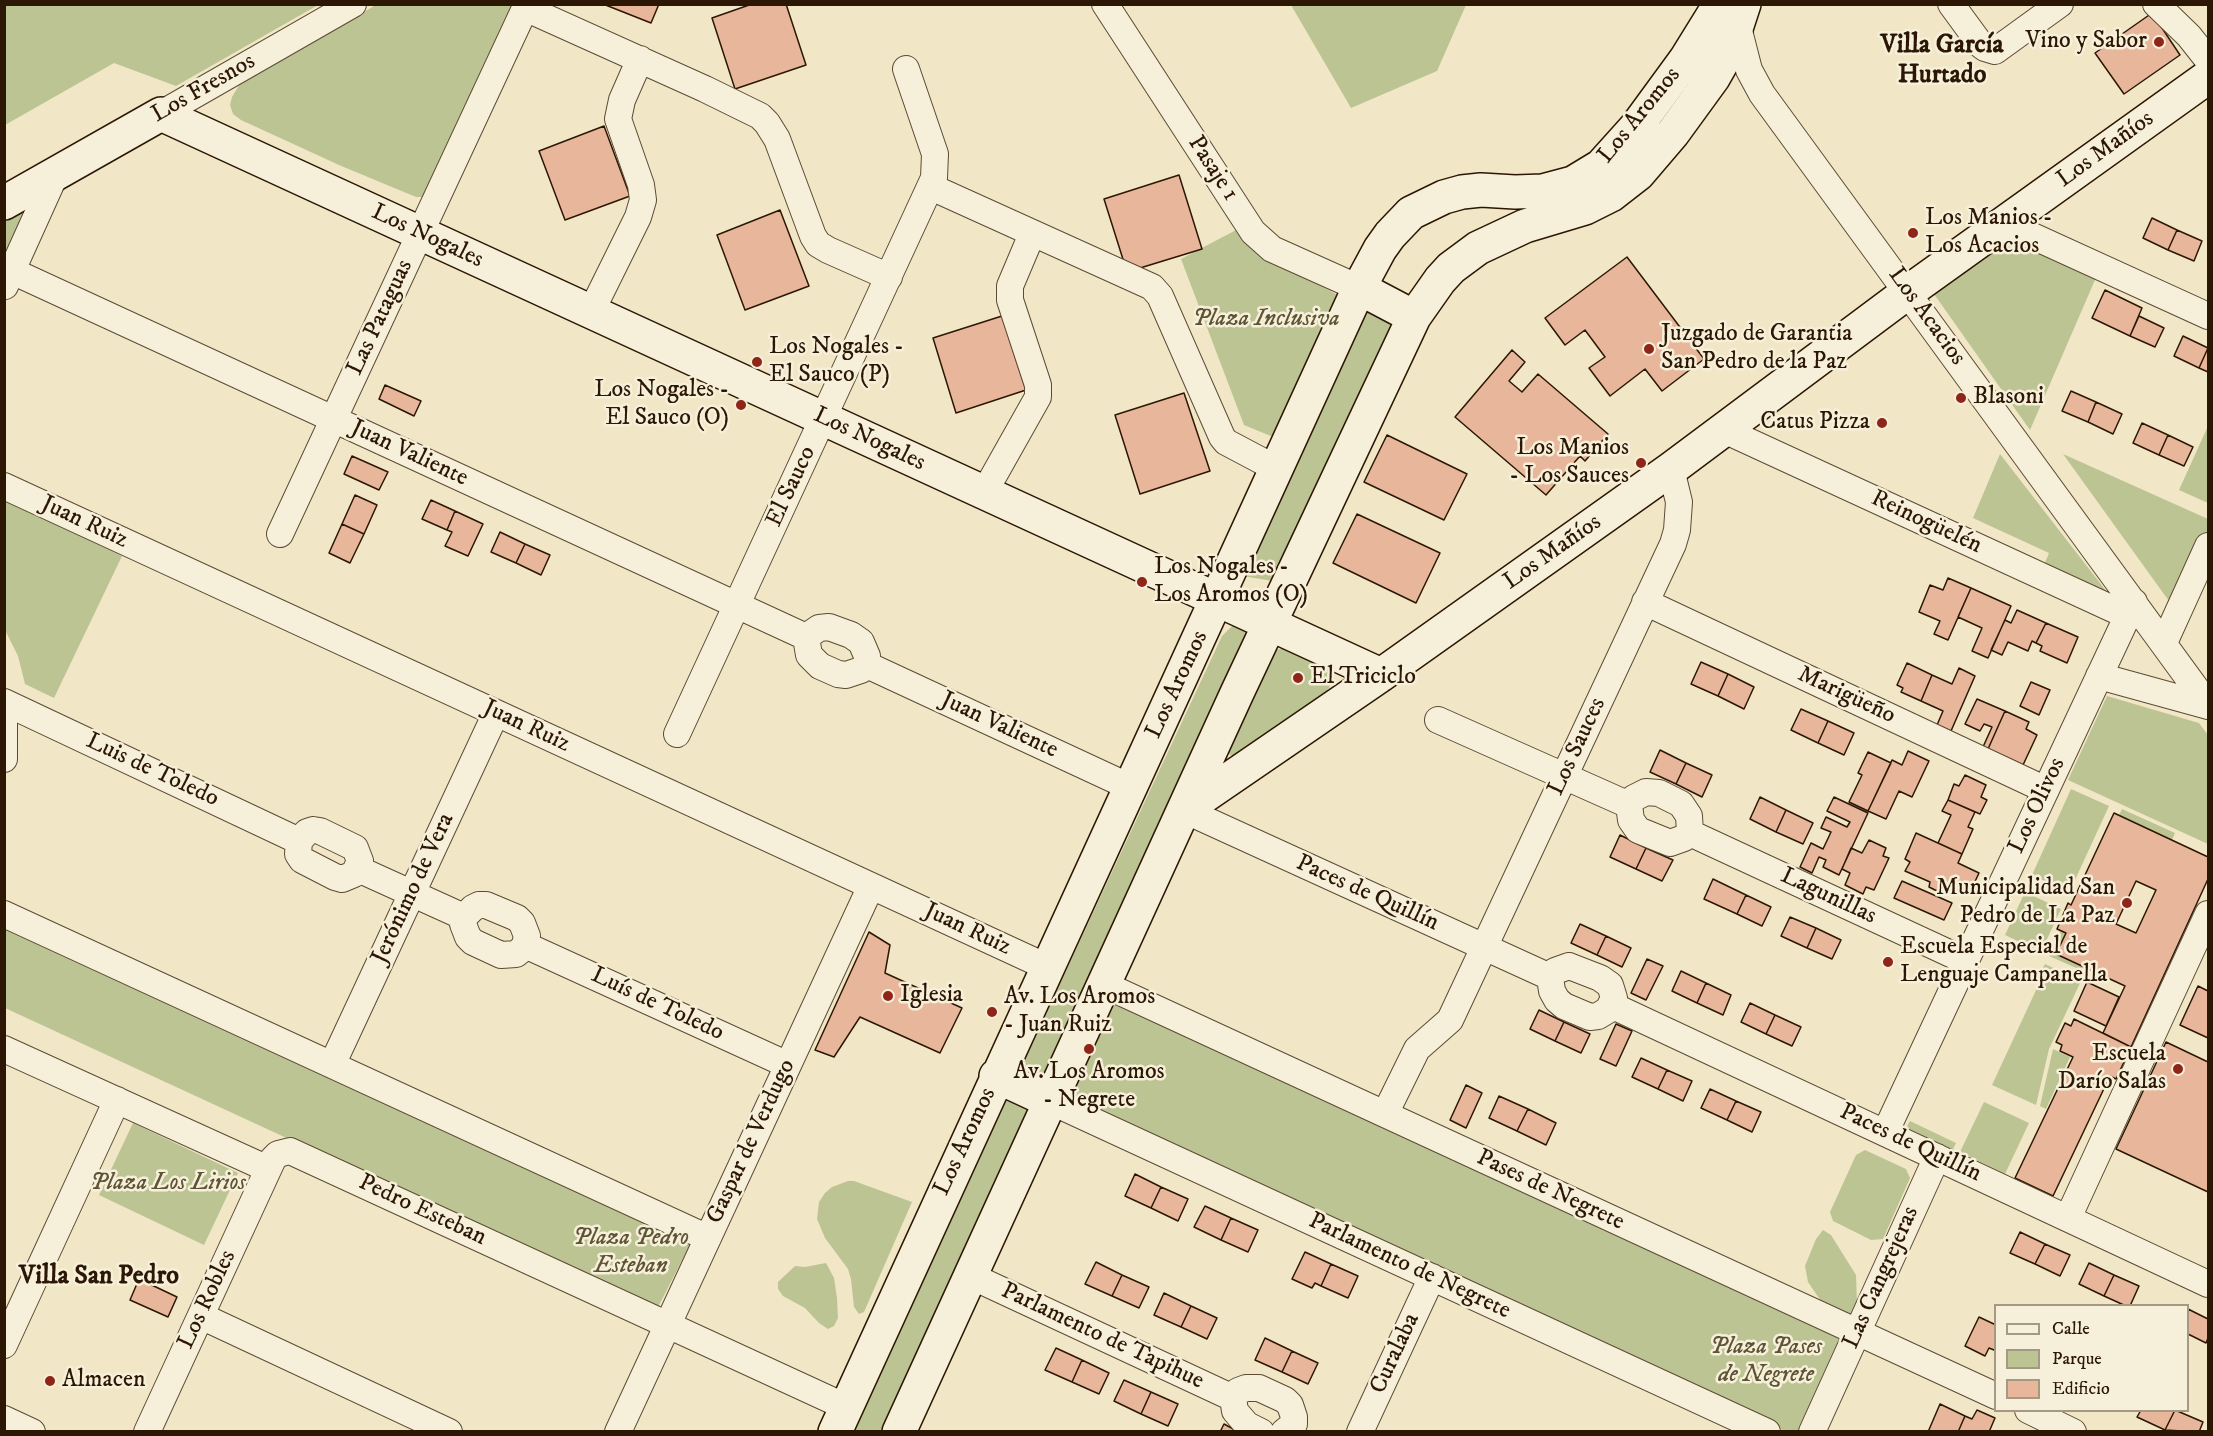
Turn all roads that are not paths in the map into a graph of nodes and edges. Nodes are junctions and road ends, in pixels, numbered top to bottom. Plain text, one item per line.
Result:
1 (353, 4) edge
2 (1105, 4) edge
3 (1952, 4) edge
4 (2060, 4) edge
5 (2156, 4) edge
6 (526, 6) edge
7 (1734, 12) edge
8 (640, 59) junction
9 (2208, 60) edge
10 (906, 69) dead end
11 (2208, 77) edge
12 (161, 114) junction
13 (56, 173) junction
14 (931, 187) junction
15 (4, 203) edge
16 (2004, 223) junction
17 (420, 233) junction
18 (1032, 234) junction
19 (889, 277) junction
20 (8, 279) edge
21 (1359, 288) junction
22 (1908, 292) junction
23 (591, 312) junction
24 (2208, 316) edge
25 (1414, 317) junction
26 (334, 419) junction
27 (824, 419) junction
28 (1724, 430) junction
29 (1671, 469) junction
30 (1277, 470) junction
31 (4, 486) edge
32 (984, 493) junction
33 (280, 534) dead end
34 (2208, 546) edge
35 (1217, 601) junction
36 (1645, 602) junction
37 (737, 605) junction
38 (2131, 609) junction
39 (1270, 625) junction
40 (806, 637) junction
41 (2164, 643) junction
42 (867, 665) junction
43 (1381, 675) junction
44 (2099, 676) junction
45 (4, 702) edge
46 (2208, 705) edge
47 (4, 713) edge
48 (496, 713) junction
49 (1438, 720) dead end
50 (677, 734) dead end
51 (4, 759) edge
52 (1565, 775) junction
53 (1130, 787) junction
54 (2046, 790) junction
55 (1629, 805) junction
56 (1184, 810) junction
57 (1690, 833) junction
58 (299, 841) junction
59 (358, 869) junction
60 (871, 886) junction
61 (412, 893) junction
62 (4, 914) edge
63 (2208, 914) edge
64 (464, 917) junction
65 (525, 945) junction
66 (1484, 947) junction
67 (1966, 961) junction
68 (1047, 967) junction
69 (1550, 977) junction
70 (1105, 985) junction
71 (1611, 1005) junction
72 (4, 1048) edge
73 (332, 1065) junction
74 (788, 1065) junction
75 (996, 1076) junction
76 (117, 1100) junction
77 (1052, 1102) junction
78 (1385, 1114) junction
79 (1886, 1133) junction
80 (1937, 1157) junction
81 (268, 1169) junction
82 (2068, 1218) junction
83 (708, 1238) junction
84 (971, 1276) junction
85 (1432, 1277) junction
86 (2208, 1284) edge
87 (201, 1316) junction
88 (668, 1325) junction
89 (1858, 1332) junction
90 (4, 1345) edge
91 (1994, 1396) edge
92 (1233, 1398) junction
93 (2032, 1412) edge
94 (4, 1419) edge
95 (840, 1419) edge
96 (1296, 1429) edge
97 (32, 1431) edge
98 (147, 1431) edge
99 (449, 1431) edge
100 (618, 1431) edge
101 (899, 1431) edge
102 (1261, 1431) edge
103 (1360, 1431) edge
104 (1767, 1431) edge
105 (1812, 1431) edge
106 (2073, 1431) edge

1 - 12 street, Los Fresnos
2 - 21 street, Pasaje 1
3 - 4 street
5 - 9 street
6 - 8 street
6 - 17 street, Las Pataguas
7 - 21 main road, Los Aromos
7 - 22 street, Los Acacios
7 - 25 main road, Los Aromos
8 - 19 street
8 - 23 street
10 - 14 street, El Sauco
11 - 16 main road, Los Mañíos
12 - 13 main road, Los Fresnos
12 - 17 main road, Los Nogales
13 - 15 main road, Los Fresnos
13 - 20 street
14 - 18 street
14 - 19 street, El Sauco
16 - 22 main road, Los Mañíos
16 - 24 street
17 - 23 main road, Los Nogales
17 - 26 street, Las Pataguas
18 - 30 street
18 - 32 street
19 - 27 street, El Sauco
20 - 26 street, Juan Valiente
21 - 25 main road
21 - 30 main road, Los Aromos
22 - 28 main road, Los Mañíos
22 - 38 street, Los Acacios
23 - 27 main road, Los Nogales
25 - 39 main road, Los Aromos
26 - 33 street, Las Pataguas
26 - 37 street, Juan Valiente
27 - 32 main road, Los Nogales
27 - 37 street, El Sauco
28 - 29 main road, Los Mañíos
28 - 38 street, Reinogüelén
29 - 36 street, Los Sauces
29 - 43 main road, Los Mañíos
30 - 35 main road, Los Aromos
31 - 48 street, Juan Ruiz
32 - 35 main road, Los Nogales
34 - 41 street
35 - 39 main road, Los Nogales
35 - 53 main road, Los Aromos
36 - 52 street, Los Sauces
36 - 54 street, Marigüeño
37 - 40 street, Juan Valiente
37 - 50 street, El Sauco
38 - 41 street, Los Acacios
38 - 44 street, Los Olivos
39 - 43 main road, Los Nogales
39 - 56 main road, Los Aromos
40 - 42 street
40 - 42 street
41 - 46 street, Los Acacios
42 - 53 street, Juan Valiente
43 - 56 main road, Los Mañíos
44 - 46 street
44 - 54 street, Los Olivos
45 - 58 street, Luis de Toledo
47 - 51 street
48 - 60 street, Juan Ruiz
48 - 61 street, Jerónimo de Vera
49 - 52 street
52 - 55 street
52 - 66 street, Los Sauces
53 - 68 main road, Los Aromos
54 - 67 street, Los Olivos
55 - 57 street
55 - 57 street
56 - 66 street, Paces de Quillín
56 - 70 main road, Los Aromos
57 - 67 street, Lagunillas
58 - 59 street
58 - 59 street
59 - 61 street
60 - 68 street, Juan Ruiz
60 - 74 street, Gaspar de Verdugo
61 - 64 street
61 - 73 street, Jerónimo de Vera
62 - 73 street
63 - 82 street
64 - 65 street
64 - 65 street
65 - 74 street, Luís de Toledo
66 - 69 street, Paces de Quillín
66 - 78 street, Los Sauces
67 - 79 street, Los Olivos
68 - 75 main road, Los Aromos
69 - 71 street
69 - 71 street
70 - 77 main road, Los Aromos
70 - 78 street, Pases de Negrete
71 - 79 street, Paces de Quillín
72 - 76 street
73 - 83 street
74 - 83 street, Gaspar de Verdugo
75 - 77 main road
75 - 95 main road, Los Aromos
76 - 81 street
76 - 90 street
77 - 84 main road, Los Aromos
77 - 85 street, Parlamento de Negrete
78 - 89 street, Pases de Negrete
79 - 80 street, Paces de Quillín
80 - 82 street, Paces de Quillín
80 - 89 street, Las Cangrejeras
81 - 87 street, Los Robles
81 - 88 street, Pedro Esteban
82 - 86 street, Paces de Quillín
83 - 88 street, Gaspar de Verdugo
84 - 92 street, Parlamento de Tapihue
84 - 101 main road, Los Aromos
85 - 103 street, Curalaba
85 - 104 street, Parlamento de Negrete
87 - 98 street, Los Robles
87 - 99 street
88 - 95 street, Pedro Esteban
88 - 100 street, Gaspar de Verdugo
89 - 91 street, Pases de Negrete
89 - 105 street, Las Cangrejeras
92 - 96 street, Parlamento de Tapihue
92 - 102 street, Parlamento de Tapihue
93 - 106 street
94 - 97 street

